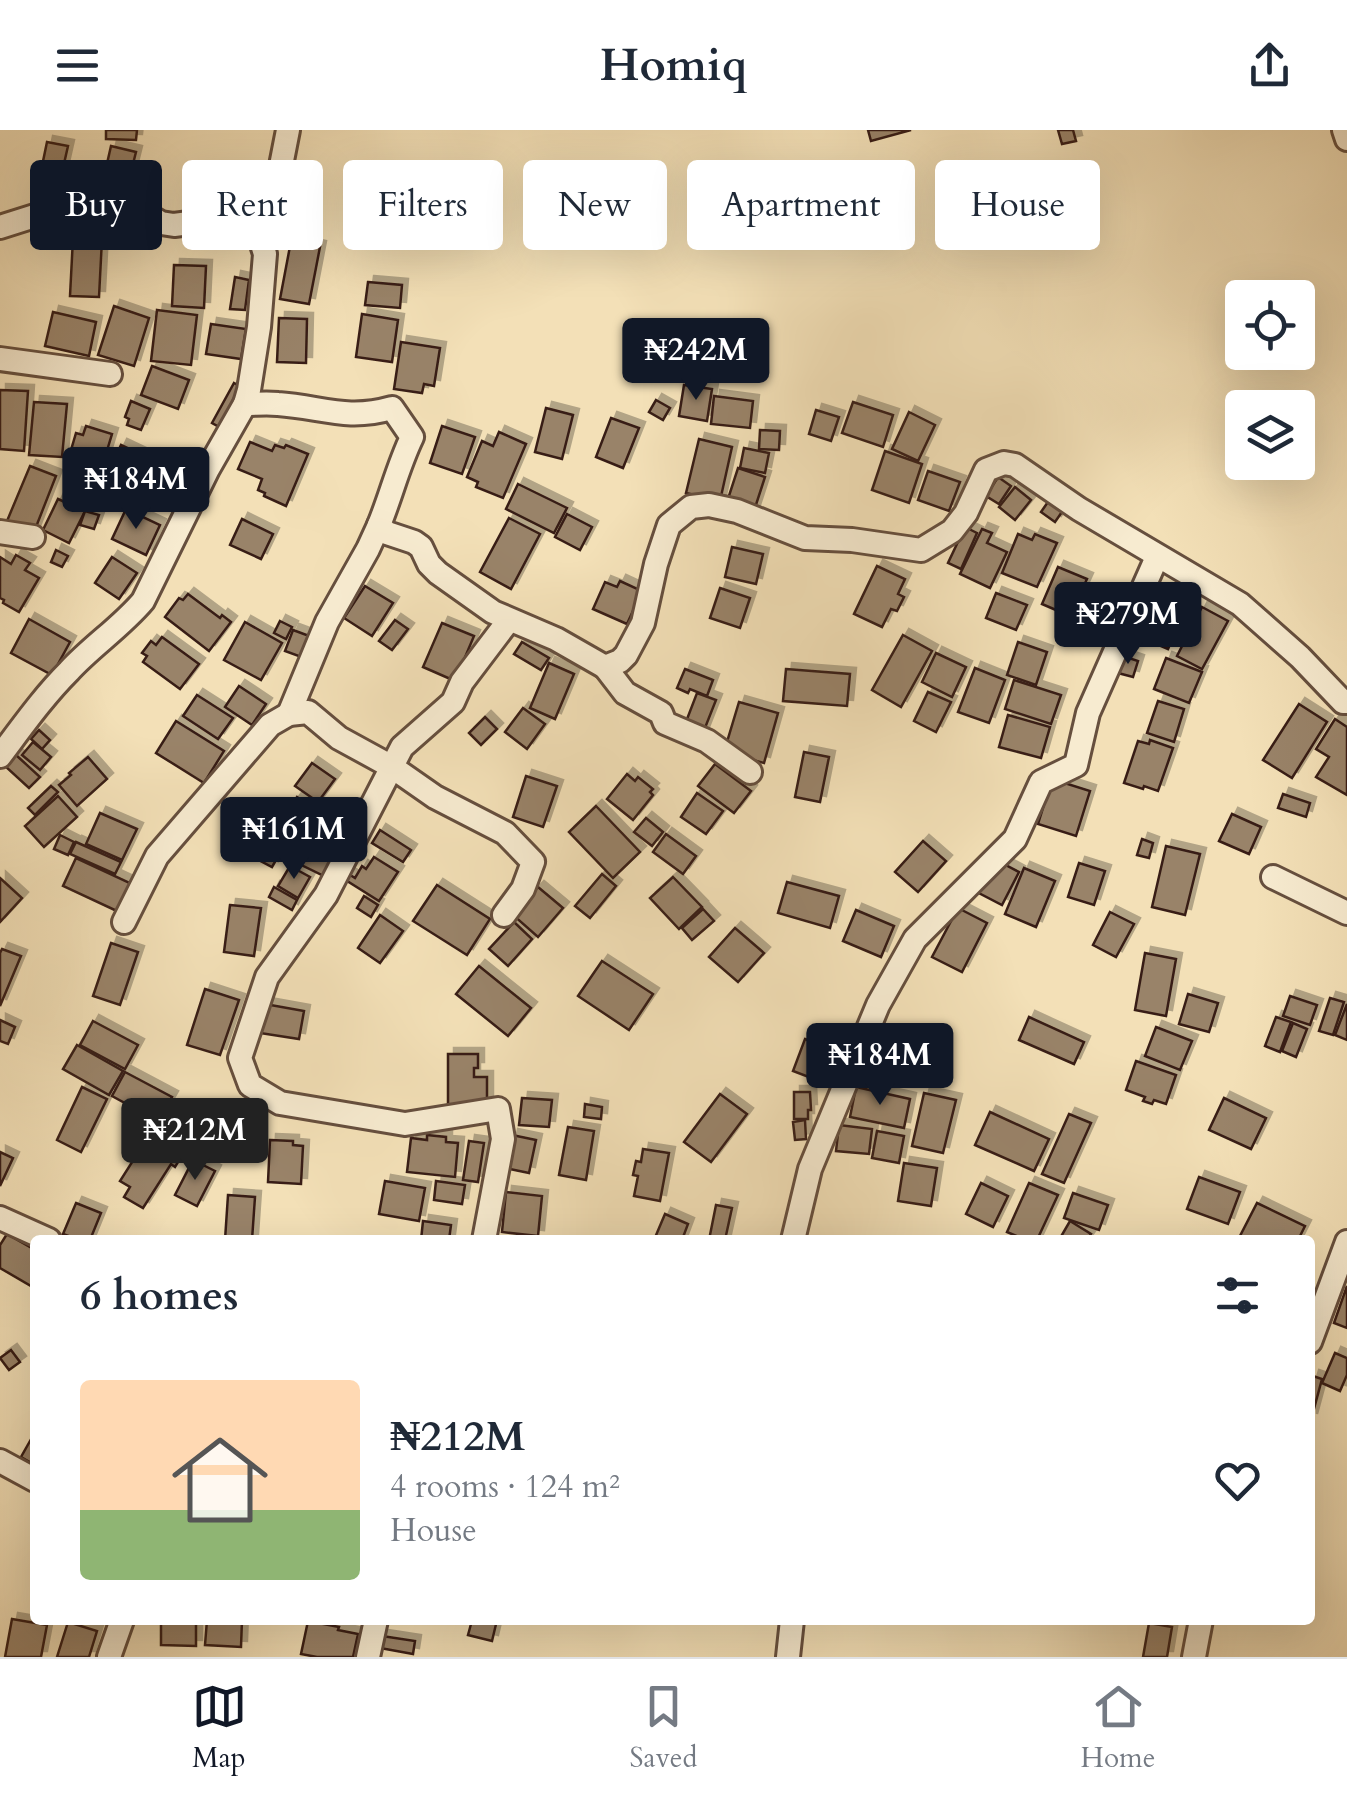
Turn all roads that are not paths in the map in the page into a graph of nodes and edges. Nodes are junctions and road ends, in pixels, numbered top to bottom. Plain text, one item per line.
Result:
1 (288, 130) edge
2 (1344, 130) edge
3 (1347, 139) edge
4 (283, 160) edge
5 (182, 223) edge
6 (0, 227) edge
7 (264, 250) edge
8 (0, 360) edge
9 (110, 374) dead end
10 (245, 404) junction
11 (379, 525) junction
12 (0, 532) edge
13 (33, 537) dead end
14 (1157, 557) junction
15 (509, 620) junction
16 (604, 667) junction
17 (1347, 702) edge
18 (289, 714) junction
19 (0, 756) edge
20 (392, 767) junction
21 (750, 772) dead end
22 (1273, 877) dead end
23 (1347, 913) edge
24 (504, 915) dead end
25 (124, 922) dead end
26 (0, 1218) edge
27 (38, 1235) edge
28 (485, 1235) edge
29 (794, 1235) edge
30 (1347, 1242) edge
31 (1315, 1328) edge
32 (0, 1461) edge
33 (30, 1477) edge
34 (120, 1625) edge
35 (375, 1625) edge
36 (791, 1625) edge
37 (1200, 1625) edge
38 (108, 1657) edge
39 (368, 1657) edge
40 (788, 1657) edge
41 (1194, 1657) edge

1 - 4 street
2 - 3 street
5 - 6 street
7 - 10 street
8 - 9 street
10 - 11 street
10 - 19 street
11 - 15 street
11 - 18 street
12 - 13 street
14 - 16 street
14 - 17 street
14 - 29 street
15 - 16 street
15 - 20 street
16 - 21 street
18 - 20 street
18 - 25 street
20 - 24 street
20 - 28 street
22 - 23 street
26 - 27 street
30 - 31 street
32 - 33 street
34 - 38 street
35 - 39 street
36 - 40 street
37 - 41 street

